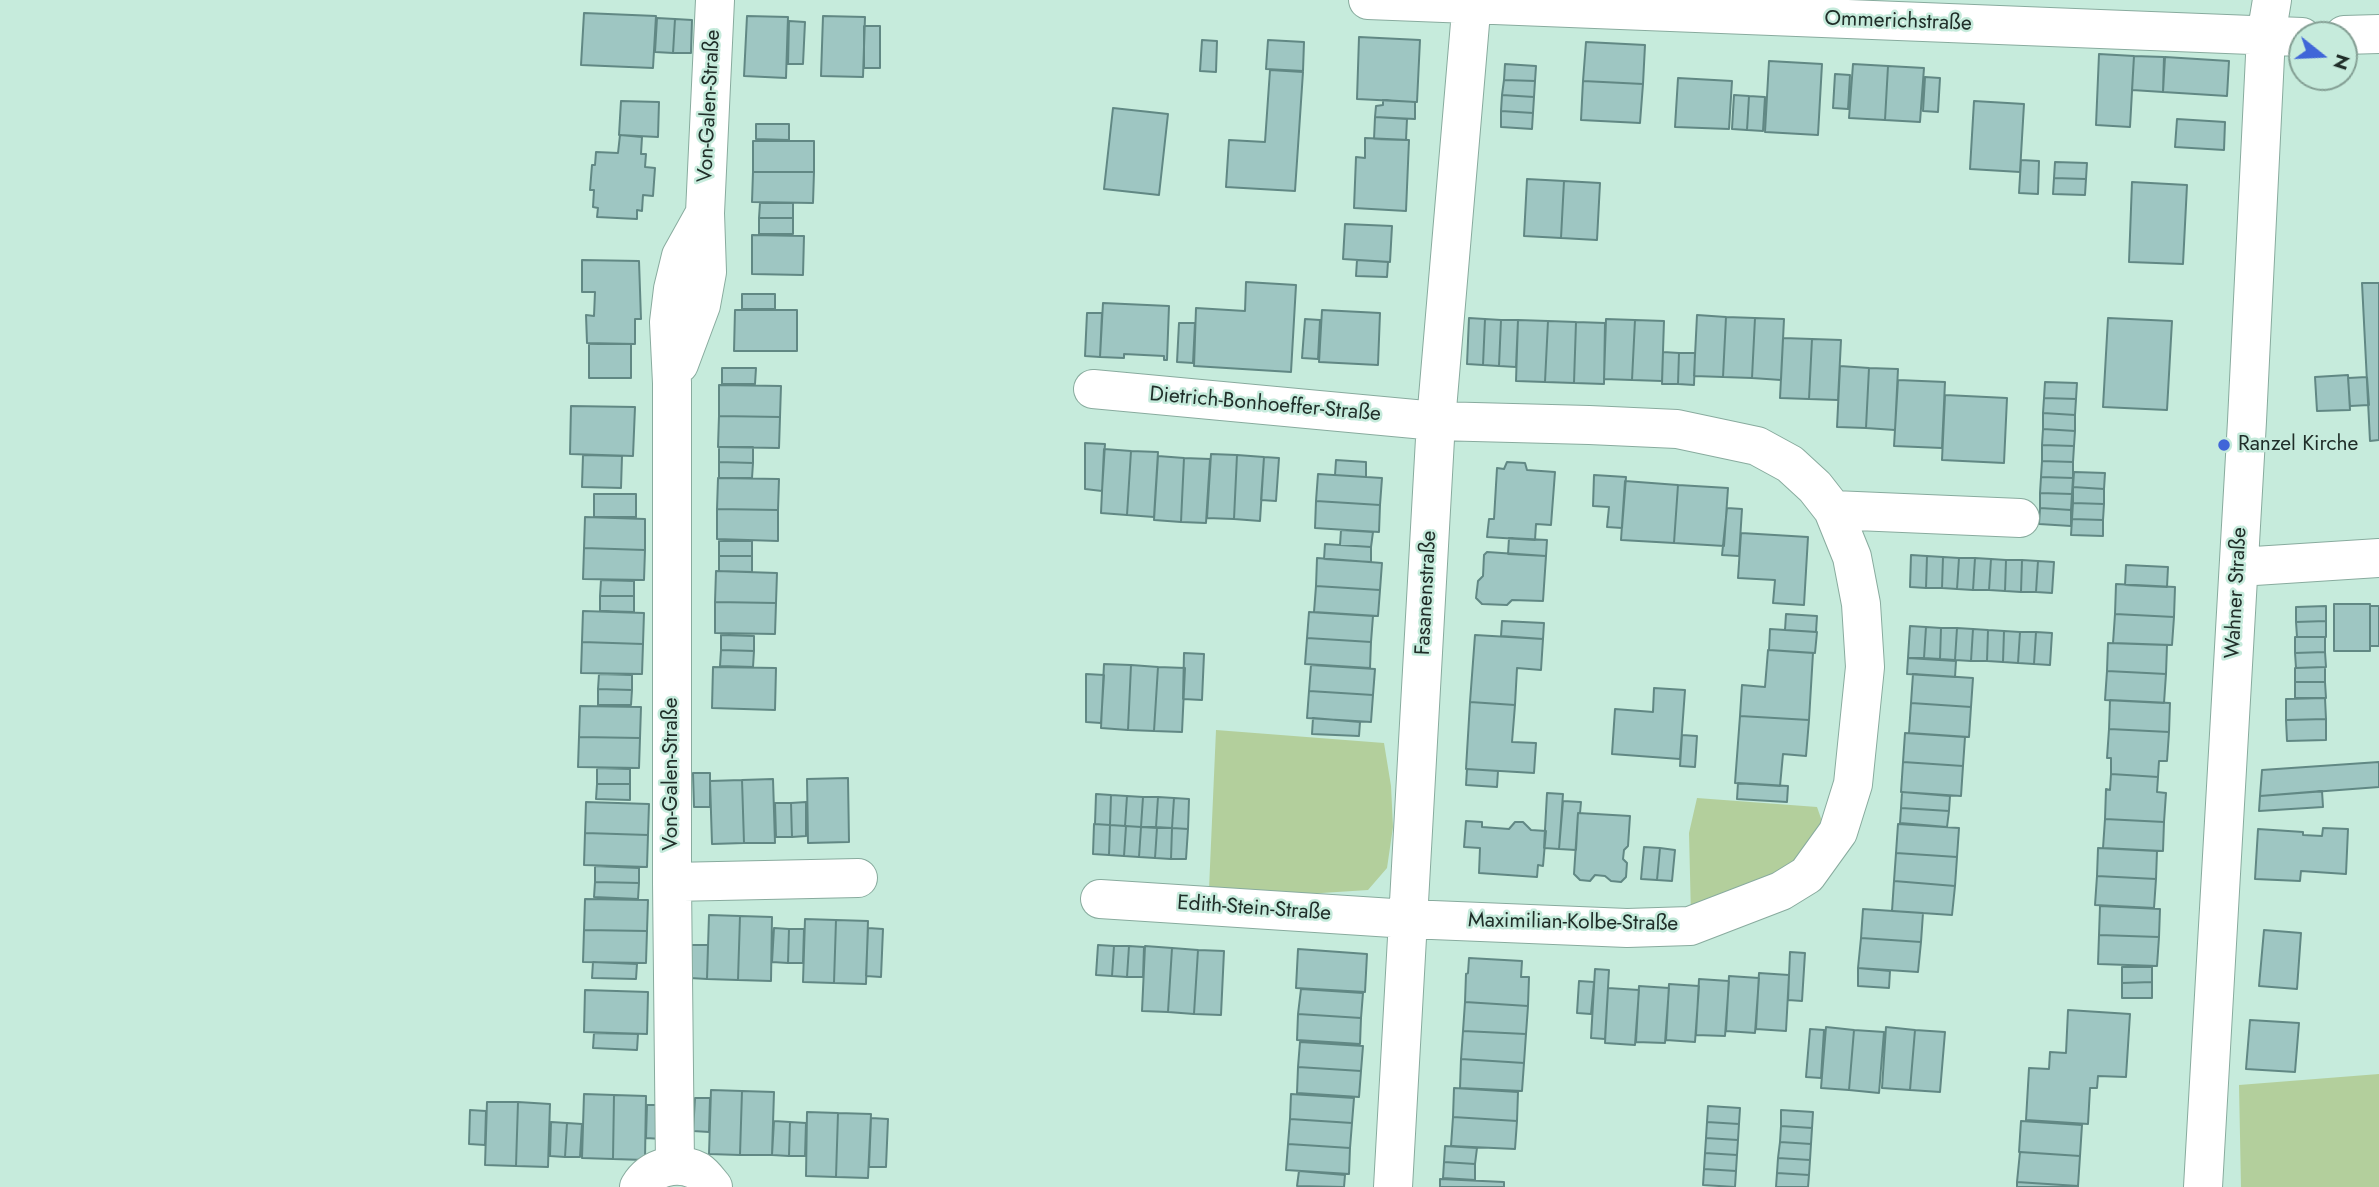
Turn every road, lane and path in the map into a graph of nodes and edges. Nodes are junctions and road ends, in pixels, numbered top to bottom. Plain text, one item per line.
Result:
1 (715, 0) edge
2 (1368, 0) edge
3 (1472, 2) edge
4 (2280, 24) edge
5 (2379, 34) edge
6 (2358, 35) edge
7 (1093, 389) dead end
8 (1436, 421) junction
9 (1833, 510) junction
10 (2020, 518) dead end
11 (2379, 558) edge
12 (2239, 567) junction
13 (858, 878) dead end
14 (672, 882) junction
15 (1100, 899) dead end
16 (1408, 919) junction
17 (675, 1165) junction
18 (639, 1187) edge
19 (713, 1187) edge
20 (1393, 1187) edge
21 (2203, 1187) edge

1 - 14 street, Von-Galen-Straße
2 - 3 street, Ommerichstraße
3 - 4 street, Ommerichstraße
3 - 8 street, Fasanenstraße
4 - 12 street, Wahner Straße
5 - 6 street
7 - 8 street, Dietrich-Bonhoeffer-Straße
8 - 9 street, Maximilian-Kolbe-Straße
8 - 16 street, Fasanenstraße
9 - 10 street
9 - 16 street, Maximilian-Kolbe-Straße
11 - 12 street
12 - 21 street, Wahner Straße
13 - 14 street
14 - 17 street, Von-Galen-Straße
15 - 16 street, Edith-Stein-Straße
16 - 20 street, Fasanenstraße
17 - 18 street
17 - 19 street

